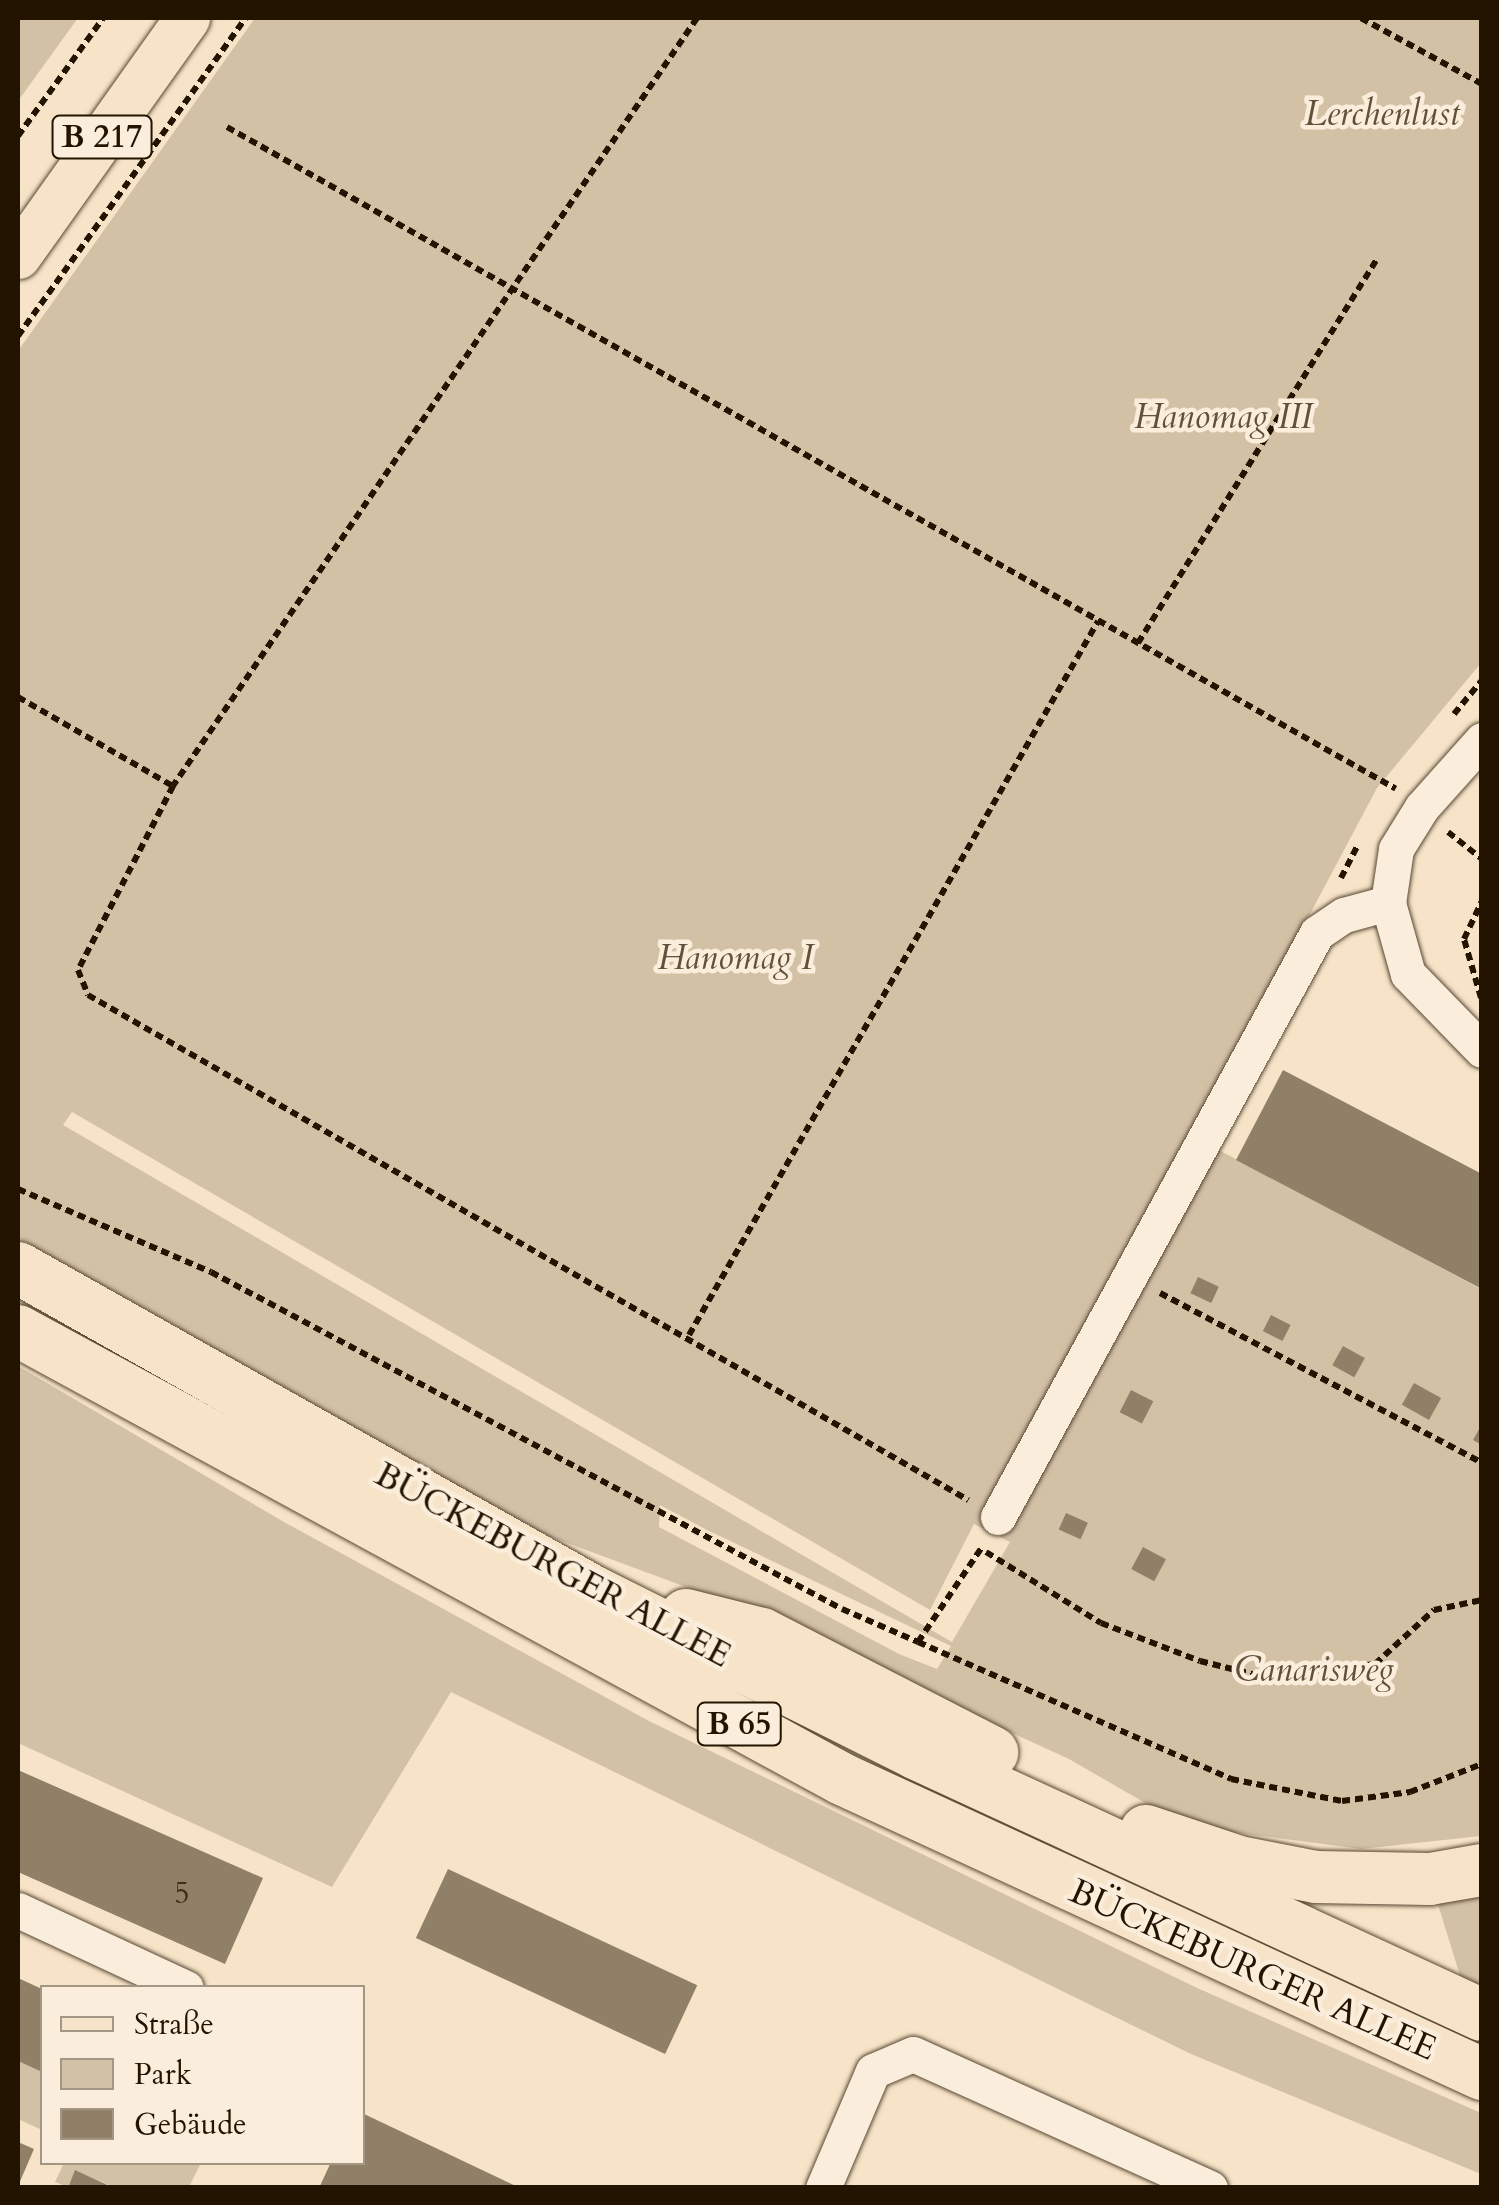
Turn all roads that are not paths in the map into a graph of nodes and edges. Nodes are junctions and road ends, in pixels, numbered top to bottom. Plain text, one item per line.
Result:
1 (187, 18) edge
2 (18, 256) edge
3 (1482, 740) edge
4 (1388, 904) junction
5 (1482, 1050) edge
6 (18, 1268) edge
7 (18, 1332) edge
8 (998, 1517) road end
9 (592, 1591) junction
10 (1482, 1870) edge
11 (18, 1910) edge
12 (180, 1985) edge
13 (1482, 2015) edge
14 (1482, 2074) edge
15 (822, 2188) edge
16 (1210, 2188) edge

1 - 2 main road, B 217
3 - 4 street
4 - 5 street
4 - 8 street
6 - 9 highway, BÜCKEBURGER ALLEE / B 65
7 - 14 highway, BÜCKEBURGER ALLEE / B 65
9 - 10 highway
9 - 13 highway, BÜCKEBURGER ALLEE / B 65
11 - 12 street
15 - 16 street

